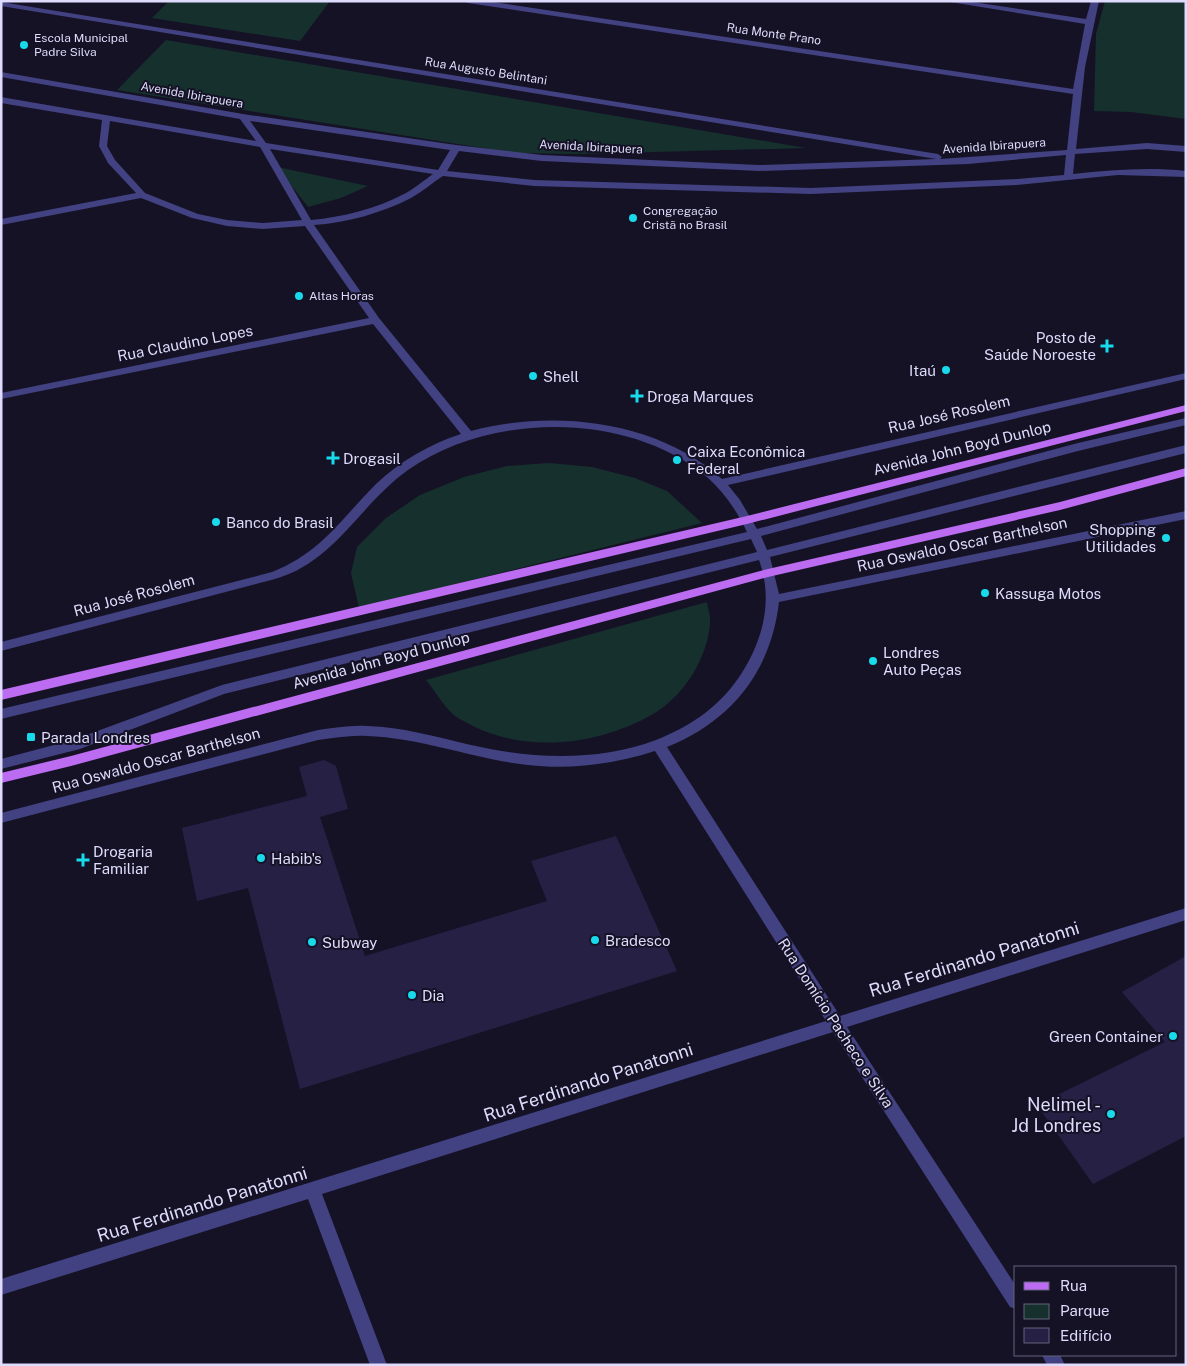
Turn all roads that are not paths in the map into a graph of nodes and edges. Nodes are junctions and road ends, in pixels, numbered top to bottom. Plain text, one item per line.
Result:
1 (468, 1) edge
2 (948, 1) edge
3 (1095, 1) edge
4 (494, 3) edge
5 (1, 4) edge
6 (1089, 22) junction
7 (1, 74) edge
8 (1076, 92) junction
9 (1, 100) edge
10 (244, 117) junction
11 (106, 119) junction
12 (263, 145) junction
13 (456, 148) junction
14 (1186, 149) edge
15 (1071, 153) junction
16 (968, 161) junction
17 (441, 173) junction
18 (1186, 174) edge
19 (1068, 177) junction
20 (142, 195) junction
21 (1, 222) edge
22 (308, 223) junction
23 (375, 320) junction
24 (1186, 376) edge
25 (1, 396) edge
26 (1186, 408) edge
27 (1186, 421) edge
28 (468, 435) junction
29 (1186, 449) edge
30 (1186, 472) edge
31 (720, 483) junction
32 (1186, 515) edge
33 (747, 520) junction
34 (754, 534) junction
35 (764, 554) junction
36 (768, 573) junction
37 (773, 599) junction
38 (1, 647) edge
39 (1, 695) edge
40 (1, 714) edge
41 (658, 744) junction
42 (1, 764) edge
43 (1, 778) edge
44 (1, 818) edge
45 (1186, 914) edge
46 (836, 1023) junction
47 (313, 1191) junction
48 (1, 1287) edge
49 (1014, 1298) edge
50 (380, 1365) edge

1 - 4 street, Rua Monte Prano
2 - 6 street
3 - 6 street
4 - 8 street, Rua Monte Prano
5 - 16 street, Rua Augusto Belintani
6 - 8 street
7 - 10 street, Avenida Ibirapuera
8 - 15 street
9 - 11 street
10 - 12 street
10 - 13 street, Avenida Ibirapuera
11 - 12 street
11 - 20 street
12 - 17 street
12 - 22 street
13 - 16 street, Avenida Ibirapuera
13 - 17 street
14 - 15 street, Avenida Ibirapuera
15 - 16 street, Avenida Ibirapuera
15 - 19 street
17 - 19 street
17 - 22 street
18 - 19 street
20 - 21 street
20 - 22 street
22 - 23 street
23 - 25 street, Rua Claudino Lopes
23 - 28 street
24 - 31 street, Rua José Rosolem
26 - 33 main road, Avenida John Boyd Dunlop
27 - 34 street
28 - 31 street
28 - 38 street, Rua José Rosolem
29 - 35 street
30 - 36 main road, Avenida John Boyd Dunlop
31 - 33 street
32 - 37 street, Rua Oswaldo Oscar Barthelson
33 - 34 street
33 - 39 main road, Avenida John Boyd Dunlop
34 - 35 street
34 - 40 street
35 - 36 street
35 - 42 street
36 - 37 street
36 - 43 main road, Avenida John Boyd Dunlop
37 - 41 street
41 - 44 street, Rua Oswaldo Oscar Barthelson
41 - 46 street, Rua Domício Pacheco e Silva
45 - 46 street, Rua Ferdinando Panatonni
46 - 47 street, Rua Ferdinando Panatonni
46 - 49 street, Rua Domício Pacheco e Silva
47 - 48 street, Rua Ferdinando Panatonni
47 - 50 street

